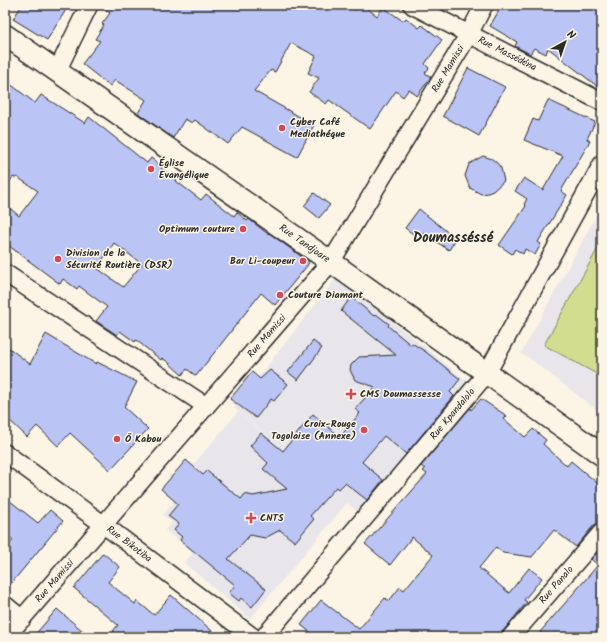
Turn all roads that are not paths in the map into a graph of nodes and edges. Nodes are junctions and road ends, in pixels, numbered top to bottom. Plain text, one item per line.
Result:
1 (90, 5) edge
2 (412, 5) edge
3 (484, 5) edge
4 (469, 34) junction
5 (5, 35) edge
6 (57, 71) junction
7 (602, 102) edge
8 (602, 164) edge
9 (331, 262) junction
10 (5, 273) edge
11 (486, 373) junction
12 (206, 406) junction
13 (5, 453) edge
14 (602, 455) edge
15 (104, 525) junction
16 (602, 532) edge
17 (5, 605) edge
18 (22, 619) junction
19 (6, 637) edge
20 (253, 637) edge
21 (264, 637) edge
22 (511, 637) edge

1 - 6 street
2 - 4 street, Rue Massédéna
3 - 4 street, Rue Mamissi
4 - 7 street, Rue Massédéna
4 - 9 street, Rue Mamissi
5 - 6 street, Rue Tandjoare
6 - 9 street, Rue Tandjoare
8 - 11 street, Rue Kpandalolo
9 - 11 street, Rue Tandjoare
9 - 12 street, Rue Mamissi
10 - 12 street
11 - 14 street, Rue Tandjoare
11 - 21 street, Rue Kpandalolo
12 - 15 street, Rue Mamissi
13 - 15 street, Rue Bikotiba
15 - 18 street, Rue Mamissi
15 - 20 street, Rue Bikotiba
16 - 22 street, Rue Panalo
17 - 18 street
18 - 19 street, Rue Mamissi

